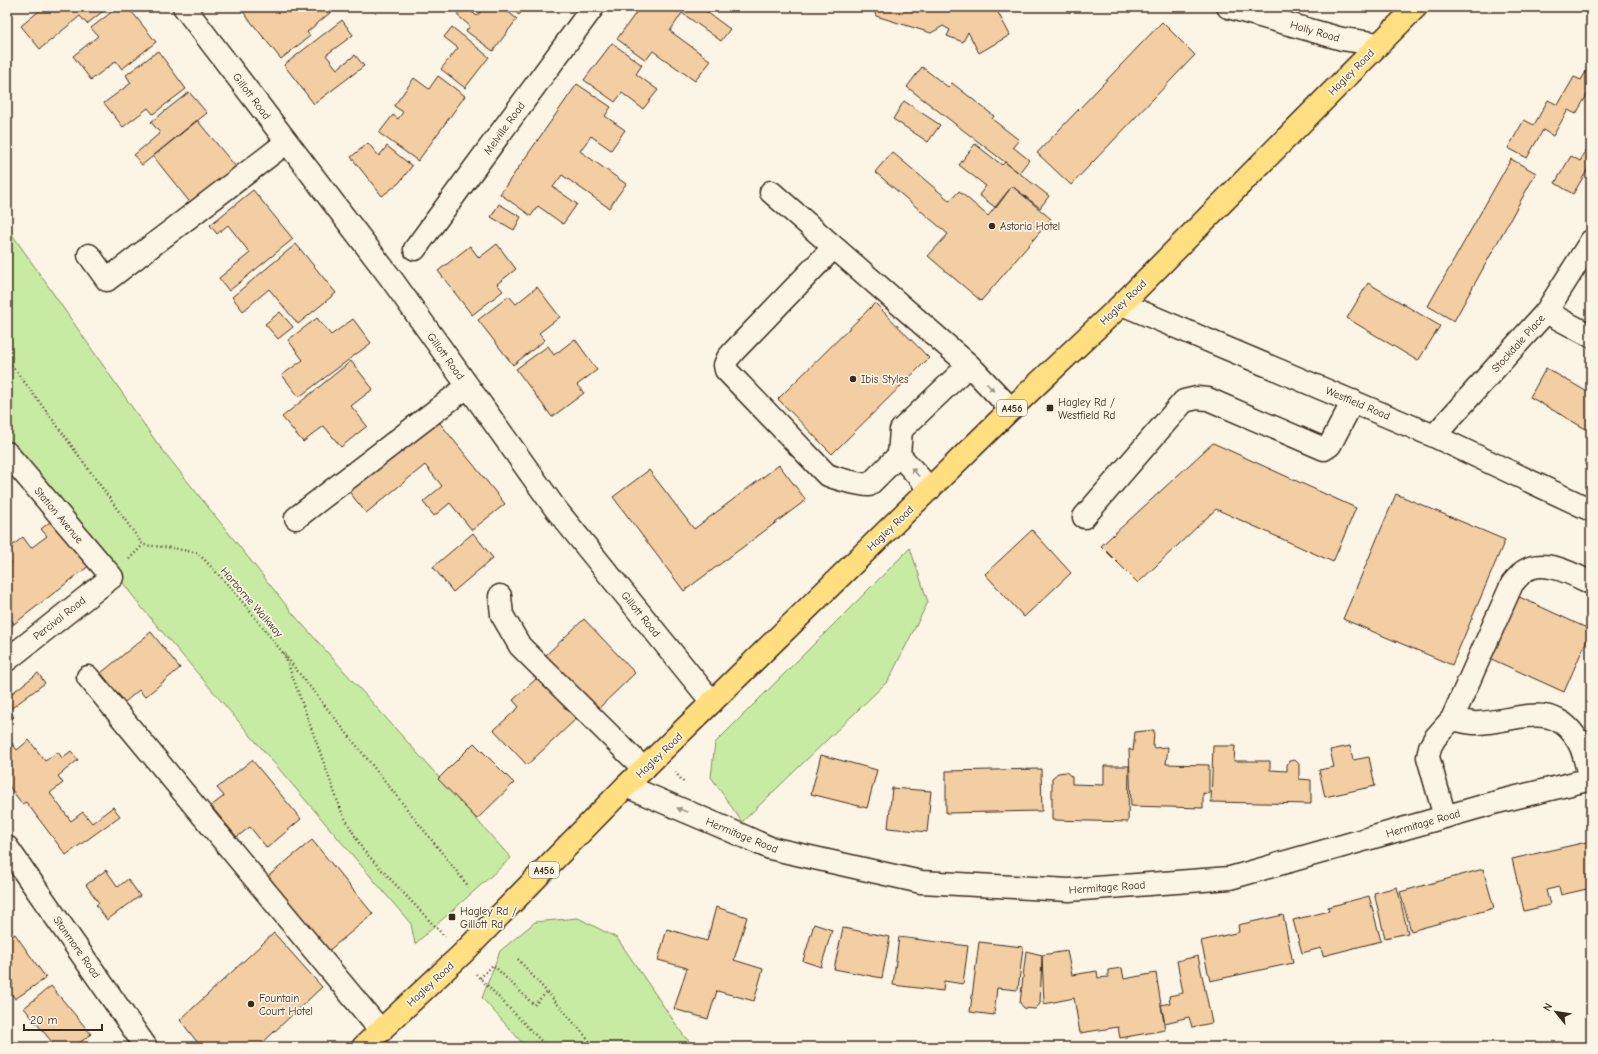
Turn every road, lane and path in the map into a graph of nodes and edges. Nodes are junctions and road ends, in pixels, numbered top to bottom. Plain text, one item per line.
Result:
1 (184, 7) edge
2 (593, 7) edge
3 (1228, 7) edge
4 (1416, 7) edge
5 (1379, 44) junction
6 (287, 142) junction
7 (771, 192) dead end
8 (1591, 241) edge
9 (834, 247) junction
10 (415, 249) dead end
11 (89, 255) dead end
12 (1122, 304) junction
13 (1546, 312) junction
14 (1591, 336) edge
15 (7, 359) edge
16 (969, 365) junction
17 (468, 386) junction
18 (1353, 401) junction
19 (1011, 409) junction
20 (1434, 436) junction
21 (7, 453) edge
22 (899, 455) junction
23 (930, 488) junction
24 (1591, 510) edge
25 (1084, 517) dead end
26 (296, 518) dead end
27 (112, 577) joint
28 (1591, 583) edge
29 (500, 596) dead end
30 (283, 650) junction
31 (7, 660) edge
32 (88, 678) dead end
33 (712, 702) junction
34 (1452, 719) junction
35 (679, 735) junction
36 (644, 769) junction
37 (1590, 779) edge
38 (626, 786) junction
39 (688, 788) dead end
40 (1445, 816) junction
41 (7, 847) edge
42 (469, 887) dead end
43 (462, 954) junction
44 (518, 958) dead end
45 (547, 992) junction
46 (380, 1031) junction
47 (146, 1047) edge
48 (363, 1047) edge
49 (547, 1047) edge
50 (595, 1047) edge

1 - 6 street, Gillott Road
2 - 10 street, Melville Road
3 - 5 street, Holly Road
4 - 5 highway, Hagley Road / A456
5 - 12 highway, Hagley Road / A456
6 - 11 street
6 - 17 street, Gillott Road
7 - 9 street
8 - 13 street, Stockdale Place
9 - 16 street
9 - 22 street
12 - 18 street, Westfield Road
12 - 19 highway, Hagley Road / A456
13 - 14 street
13 - 20 street, Stockdale Place
15 - 30 path, Harborne Walkway
16 -> 19 street
16 - 22 street
17 - 26 street
17 - 33 street, Gillott Road
18 - 20 street, Westfield Road
18 - 25 street
19 - 23 highway, Hagley Road / A456
20 - 24 street, Westfield Road
21 - 27 street, Station Avenue
23 -> 22 street
23 - 33 highway, Hagley Road / A456
27 - 31 street, Percival Road
28 - 34 street
29 - 36 street
30 - 42 path, Harborne Walkway
30 - 43 path
32 - 46 street
33 - 35 highway, Hagley Road / A456
34 - 37 street
34 - 40 street
35 - 36 highway, Hagley Road / A456
35 - 39 path
36 - 38 highway, Hagley Road / A456
37 - 40 street, Hermitage Road
40 -> 38 street, Hermitage Road
38 - 43 highway, Hagley Road / A456
41 - 47 street, Stanmore Road
43 - 46 highway, Hagley Road / A456
44 - 45 path
45 - 49 path
45 - 50 path
46 - 48 highway, Hagley Road / A456

